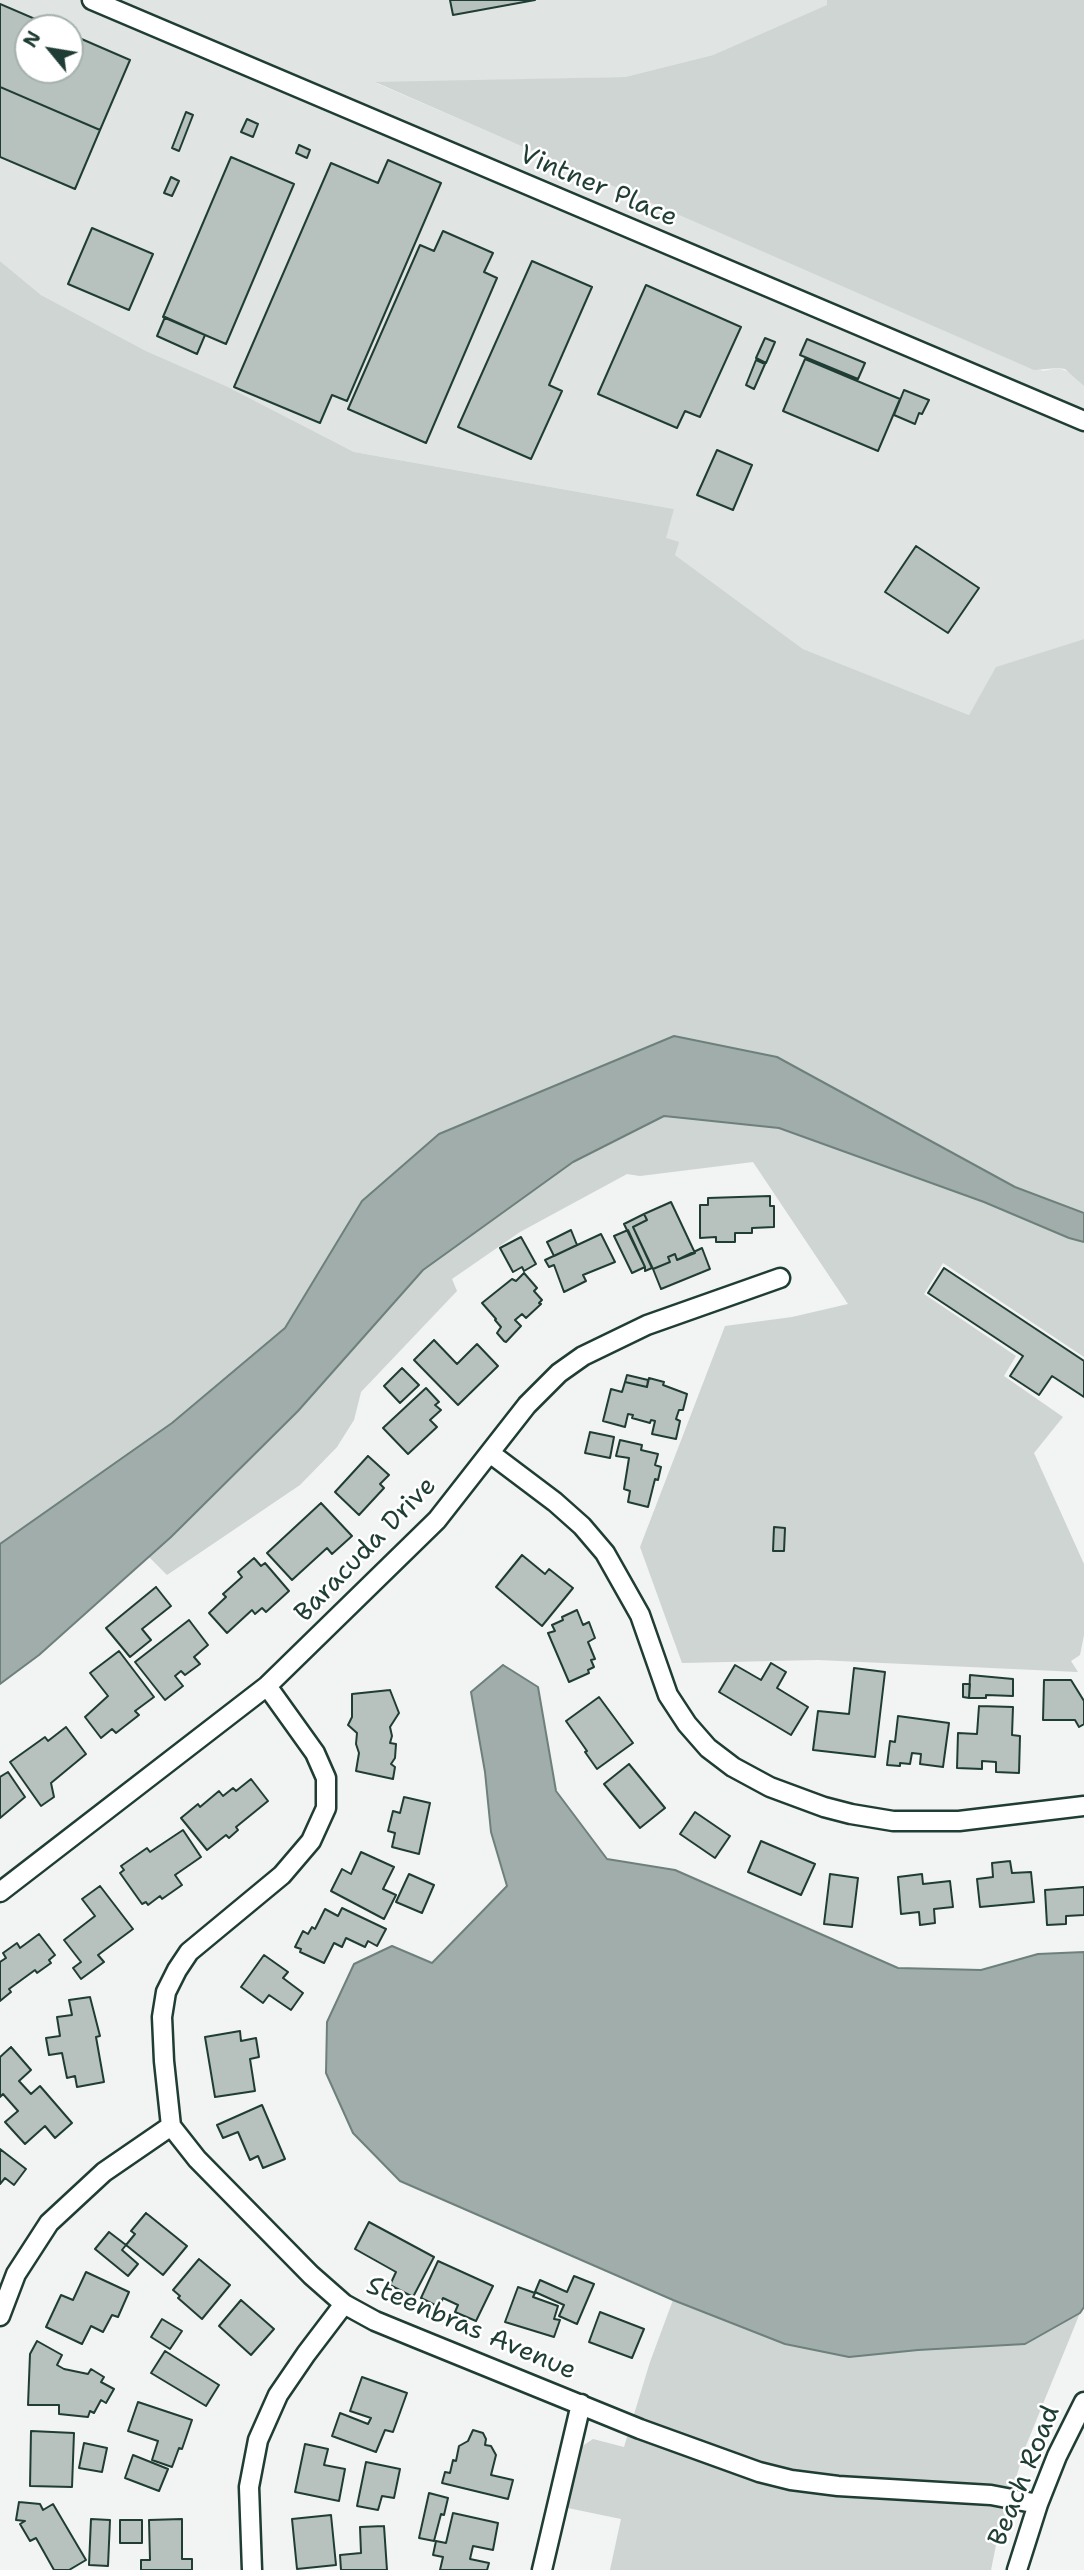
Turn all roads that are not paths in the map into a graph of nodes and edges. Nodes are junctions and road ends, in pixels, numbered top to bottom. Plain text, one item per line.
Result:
1 (92, 0) edge
2 (1084, 421) edge
3 (780, 1278) dead end
4 (490, 1453) junction
5 (267, 1686) junction
6 (1084, 1806) edge
7 (0, 1892) edge
8 (172, 2126) junction
9 (344, 2304) junction
10 (0, 2316) edge
11 (1084, 2402) edge
12 (580, 2404) junction
13 (1038, 2504) junction
14 (252, 2570) edge
15 (542, 2570) edge
16 (1017, 2570) edge

1 - 2 street, Vintner Place
3 - 4 street, Baracuda Drive
4 - 5 street, Baracuda Drive
4 - 6 street
5 - 7 street, Baracuda Drive
5 - 8 street
8 - 9 street, Steenbras Avenue
8 - 10 street
9 - 12 street, Steenbras Avenue
9 - 14 street
11 - 13 street, Beach Road
12 - 13 street, Steenbras Avenue
12 - 15 street
13 - 16 street, Beach Road

